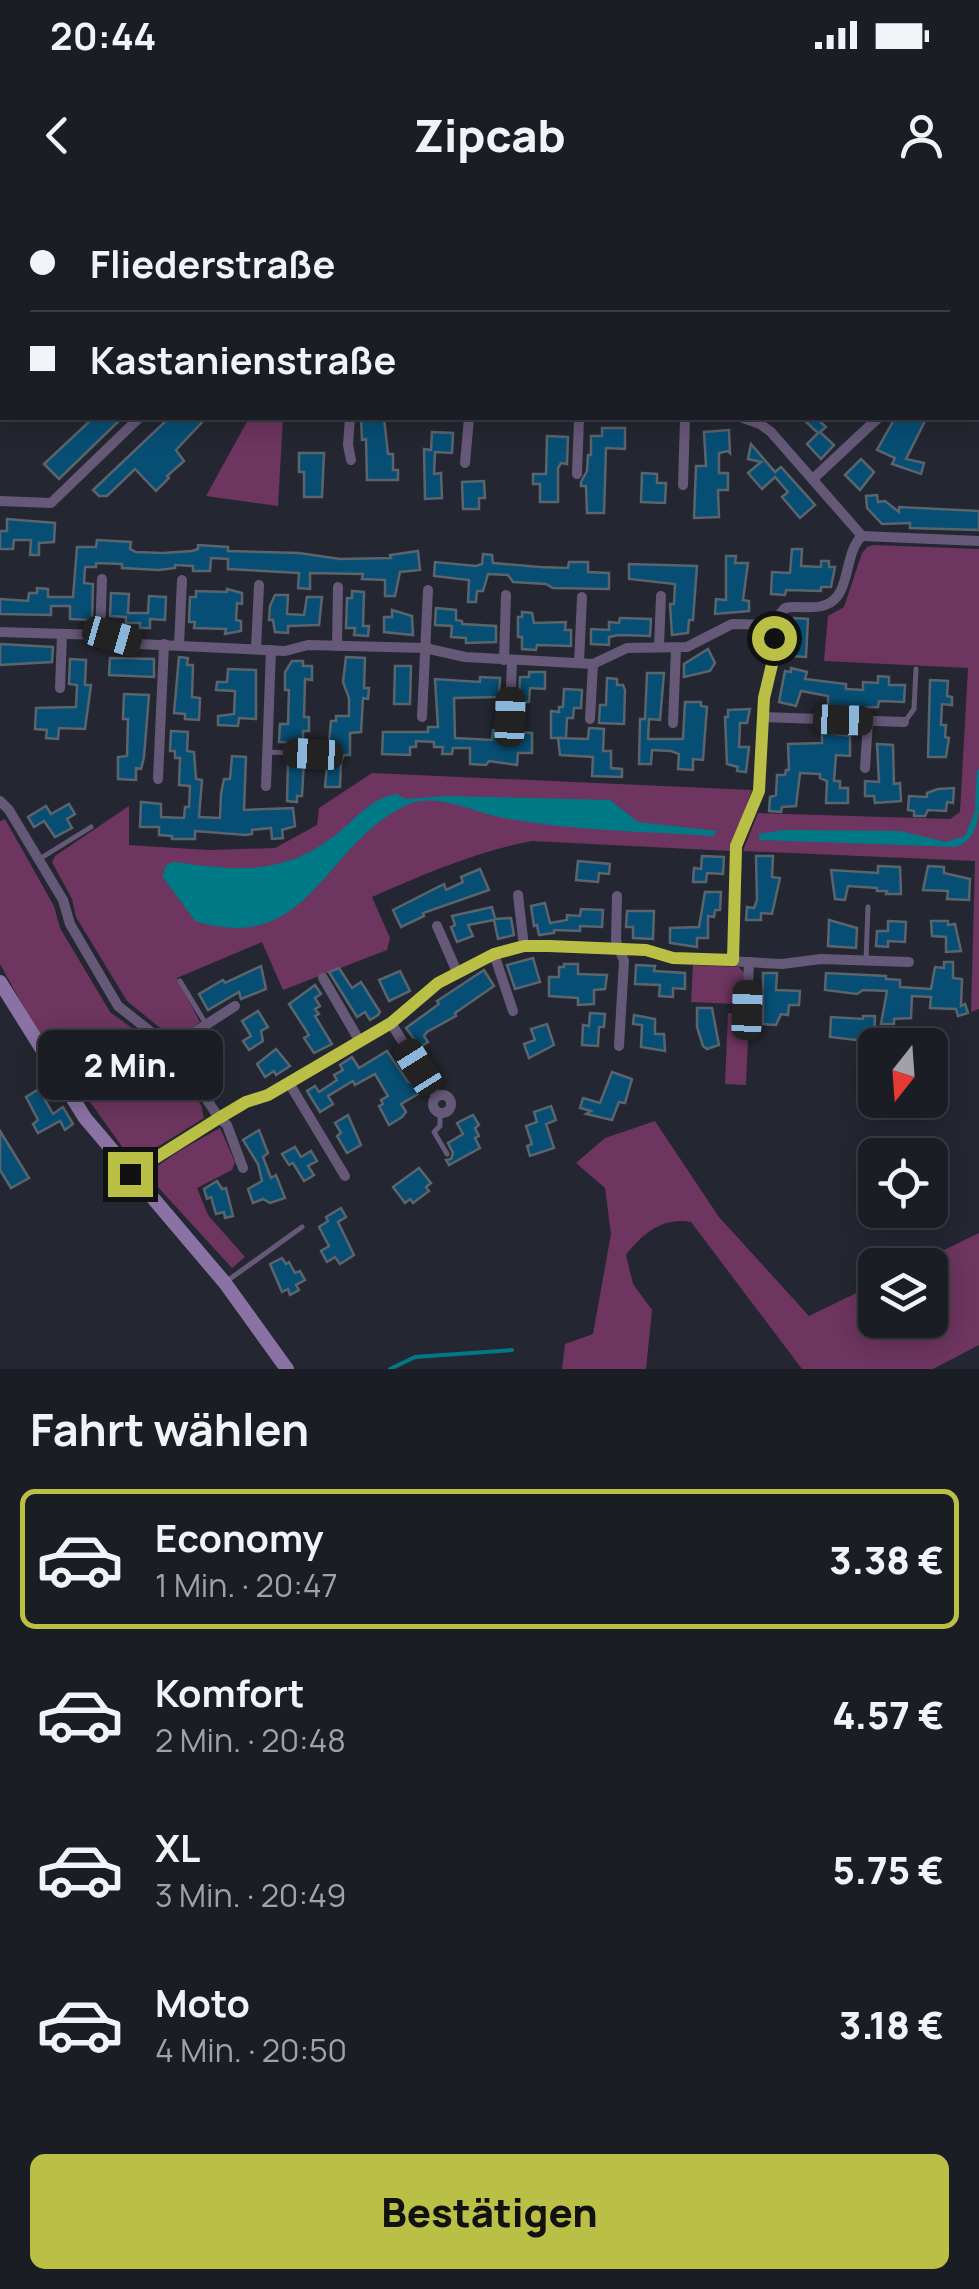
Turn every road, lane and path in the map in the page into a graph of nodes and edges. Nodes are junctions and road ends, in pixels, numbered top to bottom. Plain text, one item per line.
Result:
1 (137, 420) edge
2 (350, 420) edge
3 (469, 420) edge
4 (579, 420) edge
5 (685, 420) edge
6 (876, 420) edge
7 (761, 421) edge
8 (351, 460) dead end
9 (466, 463) dead end
10 (576, 474) dead end
11 (814, 478) junction
12 (684, 485) dead end
13 (0, 501) edge
14 (862, 536) junction
15 (979, 541) edge
16 (102, 579) dead end
17 (182, 580) dead end
18 (259, 585) dead end
19 (338, 587) dead end
20 (428, 590) dead end
21 (506, 594) dead end
22 (661, 596) dead end
23 (582, 598) dead end
24 (770, 625) junction
25 (0, 632) edge
26 (62, 634) junction
27 (100, 635) junction
28 (164, 644) junction
29 (180, 645) junction
30 (337, 646) junction
31 (659, 647) junction
32 (256, 648) junction
33 (425, 648) junction
34 (676, 648) junction
35 (271, 650) junction
36 (508, 660) junction
37 (578, 663) junction
38 (593, 664) junction
39 (916, 669) dead end
40 (60, 688) dead end
41 (422, 717) dead end
42 (510, 717) dead end
43 (763, 717) junction
44 (590, 719) dead end
45 (868, 720) junction
46 (904, 722) joint
47 (673, 723) dead end
48 (268, 752) junction
49 (313, 754) dead end
50 (865, 768) dead end
51 (158, 779) dead end
52 (266, 786) dead end
53 (0, 801) edge
54 (91, 827) dead end
55 (38, 859) junction
56 (518, 895) dead end
57 (617, 896) dead end
58 (868, 907) dead end
59 (437, 926) dead end
60 (524, 946) junction
61 (620, 949) junction
62 (494, 954) junction
63 (733, 960) junction
64 (866, 960) junction
65 (748, 962) junction
66 (908, 962) dead end
67 (457, 972) junction
68 (323, 978) dead end
69 (180, 981) dead end
70 (0, 982) edge
71 (235, 1006) dead end
72 (747, 1010) dead end
73 (512, 1011) dead end
74 (391, 1023) junction
75 (206, 1024) junction
76 (359, 1040) junction
77 (619, 1046) dead end
78 (174, 1050) junction
79 (289, 1083) junction
80 (440, 1112) joint
81 (219, 1118) junction
82 (447, 1154) dead end
83 (243, 1168) dead end
84 (130, 1174) junction
85 (344, 1176) dead end
86 (302, 1227) dead end
87 (225, 1283) junction
88 (286, 1369) edge

1 - 13 street
2 - 8 street
3 - 9 street
4 - 10 street
5 - 12 street
6 - 11 street
7 - 11 street
11 - 14 street
14 - 15 street
14 - 24 street
16 - 27 street
17 - 29 street
18 - 32 street
19 - 30 street
20 - 33 street
21 - 36 street
22 - 31 street
23 - 37 street
24 - 34 street
24 - 43 street
25 - 26 street
26 - 27 street
26 - 40 street
27 - 28 street
28 - 29 street
28 - 51 street
29 - 32 street
30 - 33 street
30 - 35 street
31 - 34 street
31 - 38 street
32 - 35 street
33 - 36 street
33 - 41 street
34 - 47 street
35 - 48 street
36 - 37 street
36 - 42 street
37 - 38 street
38 - 44 street
39 - 46 lane
43 - 45 street
43 - 63 street
45 - 46 street
45 - 50 street
48 - 49 lane
48 - 52 street
53 - 55 street
54 - 55 lane
55 - 78 street
56 - 60 street
57 - 61 street
58 - 64 lane
59 - 67 street
60 - 61 street
60 - 62 street
61 - 63 street
61 - 77 street
62 - 67 street
62 - 73 street
63 - 65 street
64 - 65 street
64 - 66 street
65 - 72 street
67 - 74 street
68 - 76 street
69 - 75 lane
70 - 84 street
71 - 75 street
74 - 76 street
74 - 80 street
75 - 78 street
76 - 79 street
78 - 81 street
79 - 81 street
79 - 85 street
80 - 82 lane
81 - 83 street
81 - 84 street
84 - 87 street
86 - 87 lane
87 - 88 street

